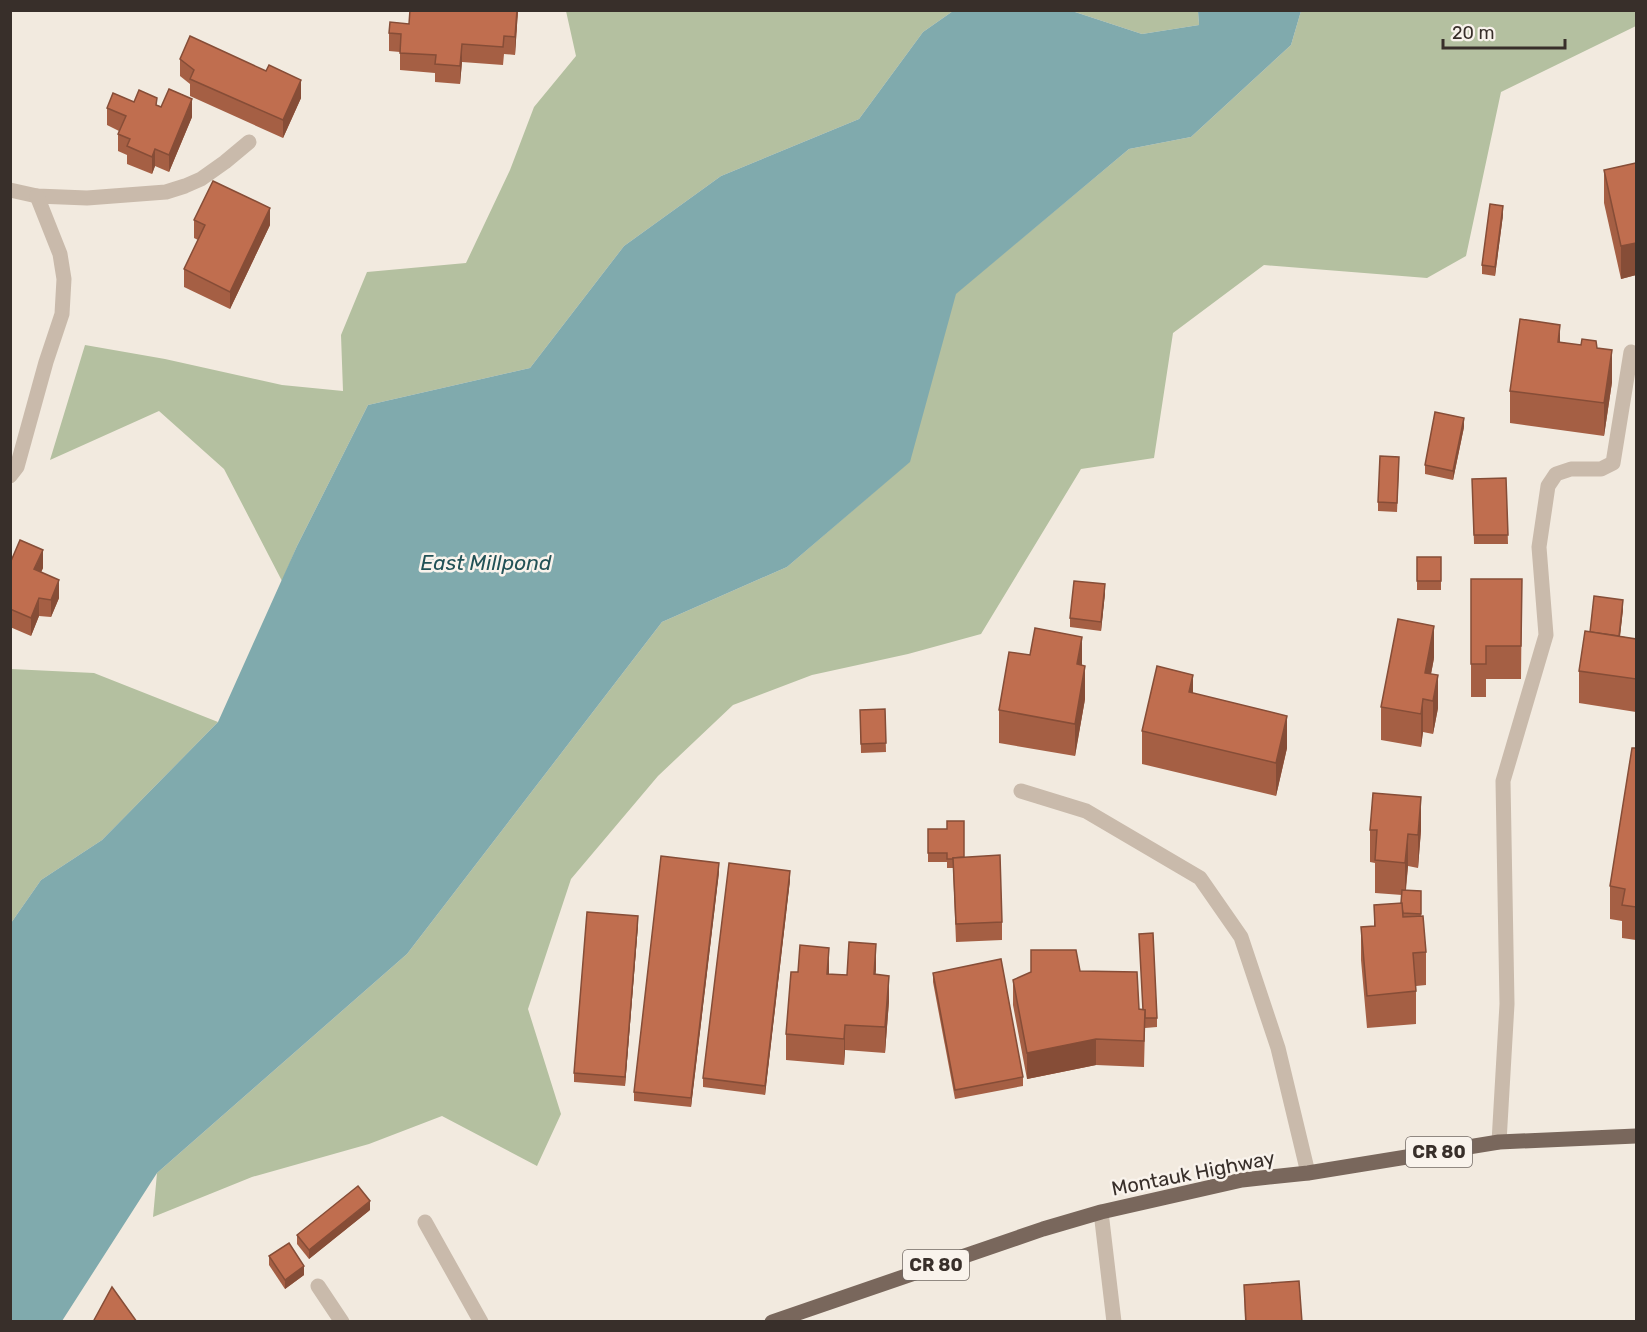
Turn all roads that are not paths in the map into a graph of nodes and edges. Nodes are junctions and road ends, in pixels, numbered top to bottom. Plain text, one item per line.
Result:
1 (249, 142) dead end
2 (10, 190) edge
3 (37, 196) junction
4 (1631, 352) dead end
5 (10, 476) edge
6 (1021, 791) dead end
7 (1636, 1136) edge
8 (1499, 1142) junction
9 (1308, 1173) junction
10 (1101, 1212) junction
11 (425, 1222) dead end
12 (318, 1286) dead end
13 (342, 1322) edge
14 (481, 1322) edge
15 (772, 1322) edge
16 (1114, 1322) edge

1 - 3 street
2 - 3 street
3 - 5 street
4 - 8 street
6 - 9 street
7 - 8 main road, Montauk Highway / CR 80
8 - 9 main road, Montauk Highway / CR 80
9 - 10 main road, Montauk Highway / CR 80
10 - 15 main road, Montauk Highway / CR 80
10 - 16 street
11 - 14 street
12 - 13 street

